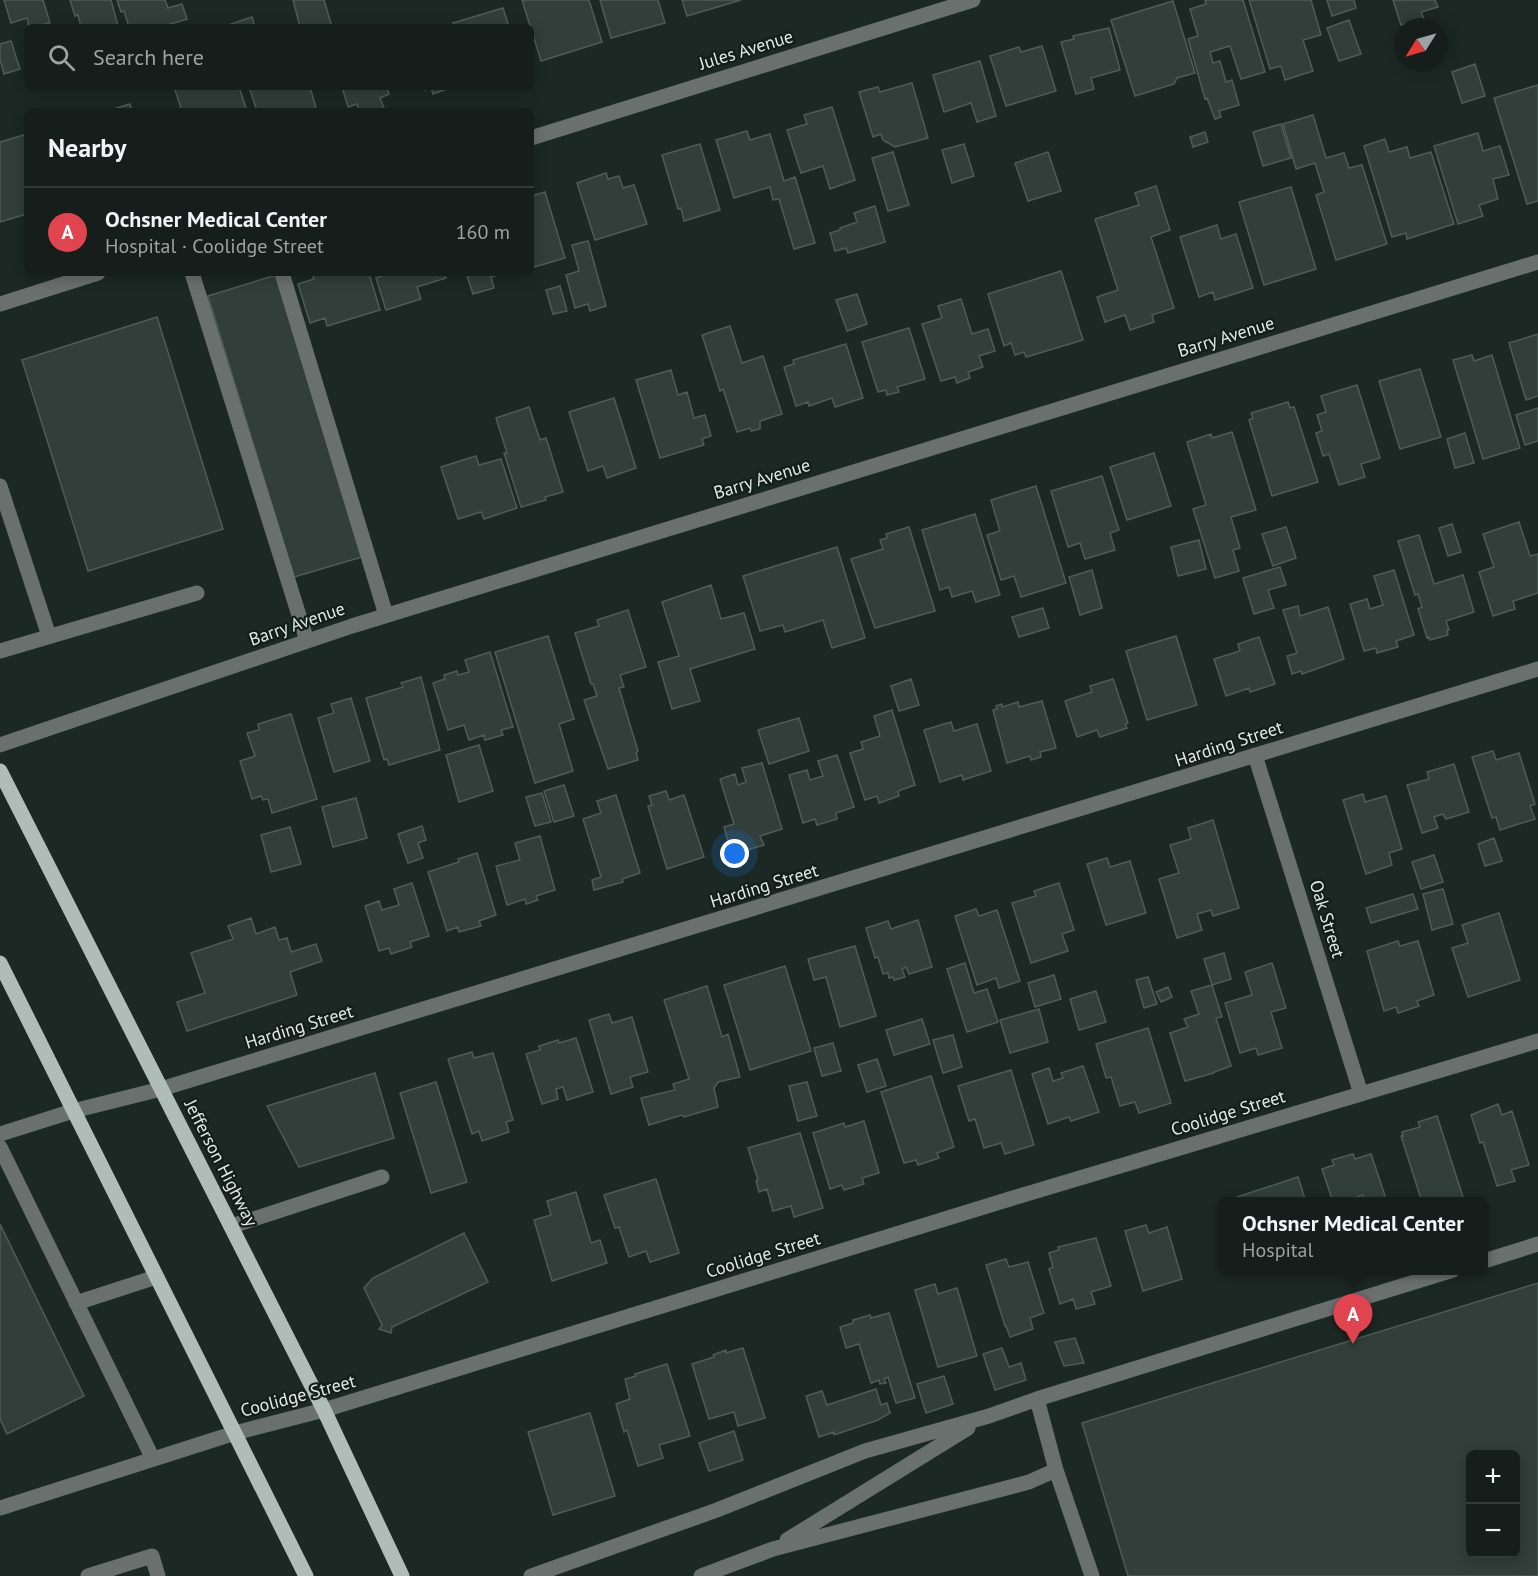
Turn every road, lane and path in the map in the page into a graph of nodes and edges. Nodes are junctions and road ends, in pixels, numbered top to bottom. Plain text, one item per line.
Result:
1 (972, 0) edge
2 (534, 137) edge
3 (1538, 262) edge
4 (89, 276) edge
5 (193, 276) edge
6 (283, 276) edge
7 (0, 304) edge
8 (0, 486) edge
9 (197, 593) dead end
10 (386, 615) junction
11 (49, 636) junction
12 (308, 641) junction
13 (0, 651) edge
14 (1538, 669) edge
15 (0, 745) edge
16 (1255, 755) junction
17 (0, 771) edge
18 (0, 963) edge
19 (1538, 1041) edge
20 (161, 1089) junction
21 (1361, 1094) junction
22 (73, 1111) junction
23 (0, 1134) edge
24 (0, 1147) edge
25 (382, 1177) dead end
26 (232, 1226) junction
27 (1538, 1244) edge
28 (1488, 1260) edge
29 (1437, 1275) edge
30 (156, 1277) junction
31 (76, 1303) junction
32 (1037, 1399) junction
33 (324, 1410) junction
34 (989, 1416) junction
35 (235, 1433) junction
36 (153, 1460) junction
37 (1056, 1470) junction
38 (0, 1508) edge
39 (772, 1549) junction
40 (88, 1576) edge
41 (158, 1576) edge
42 (306, 1576) edge
43 (402, 1576) edge
44 (531, 1576) edge
45 (702, 1576) edge
46 (1092, 1576) edge

1 - 2 street, Jules Avenue
3 - 10 street, Barry Avenue
4 - 7 street
5 - 12 street
6 - 10 street
8 - 11 street
9 - 11 street
10 - 12 street, Barry Avenue
11 - 13 street
12 - 15 street, Barry Avenue
14 - 16 street, Harding Street
16 - 20 street, Harding Street
16 - 21 street, Oak Street
17 - 20 main road, Jefferson Highway
18 - 22 main road
19 - 21 street, Coolidge Street
20 - 22 street, Harding Street
20 - 26 main road, Jefferson Highway
21 - 33 street, Coolidge Street
22 - 23 street, Harding Street
22 - 30 main road
24 - 31 street
25 - 26 street
26 - 33 main road, Jefferson Highway
27 - 28 street
29 - 32 street
30 - 31 street
30 - 35 main road
31 - 36 street
32 - 34 street
32 - 37 street
33 - 35 street, Coolidge Street
33 - 43 main road, Jefferson Highway
34 - 39 street
34 - 44 street
35 - 36 street, Coolidge Street
35 - 42 main road
36 - 38 street, Coolidge Street
37 - 39 street
37 - 46 street
39 - 45 street
40 - 41 street

